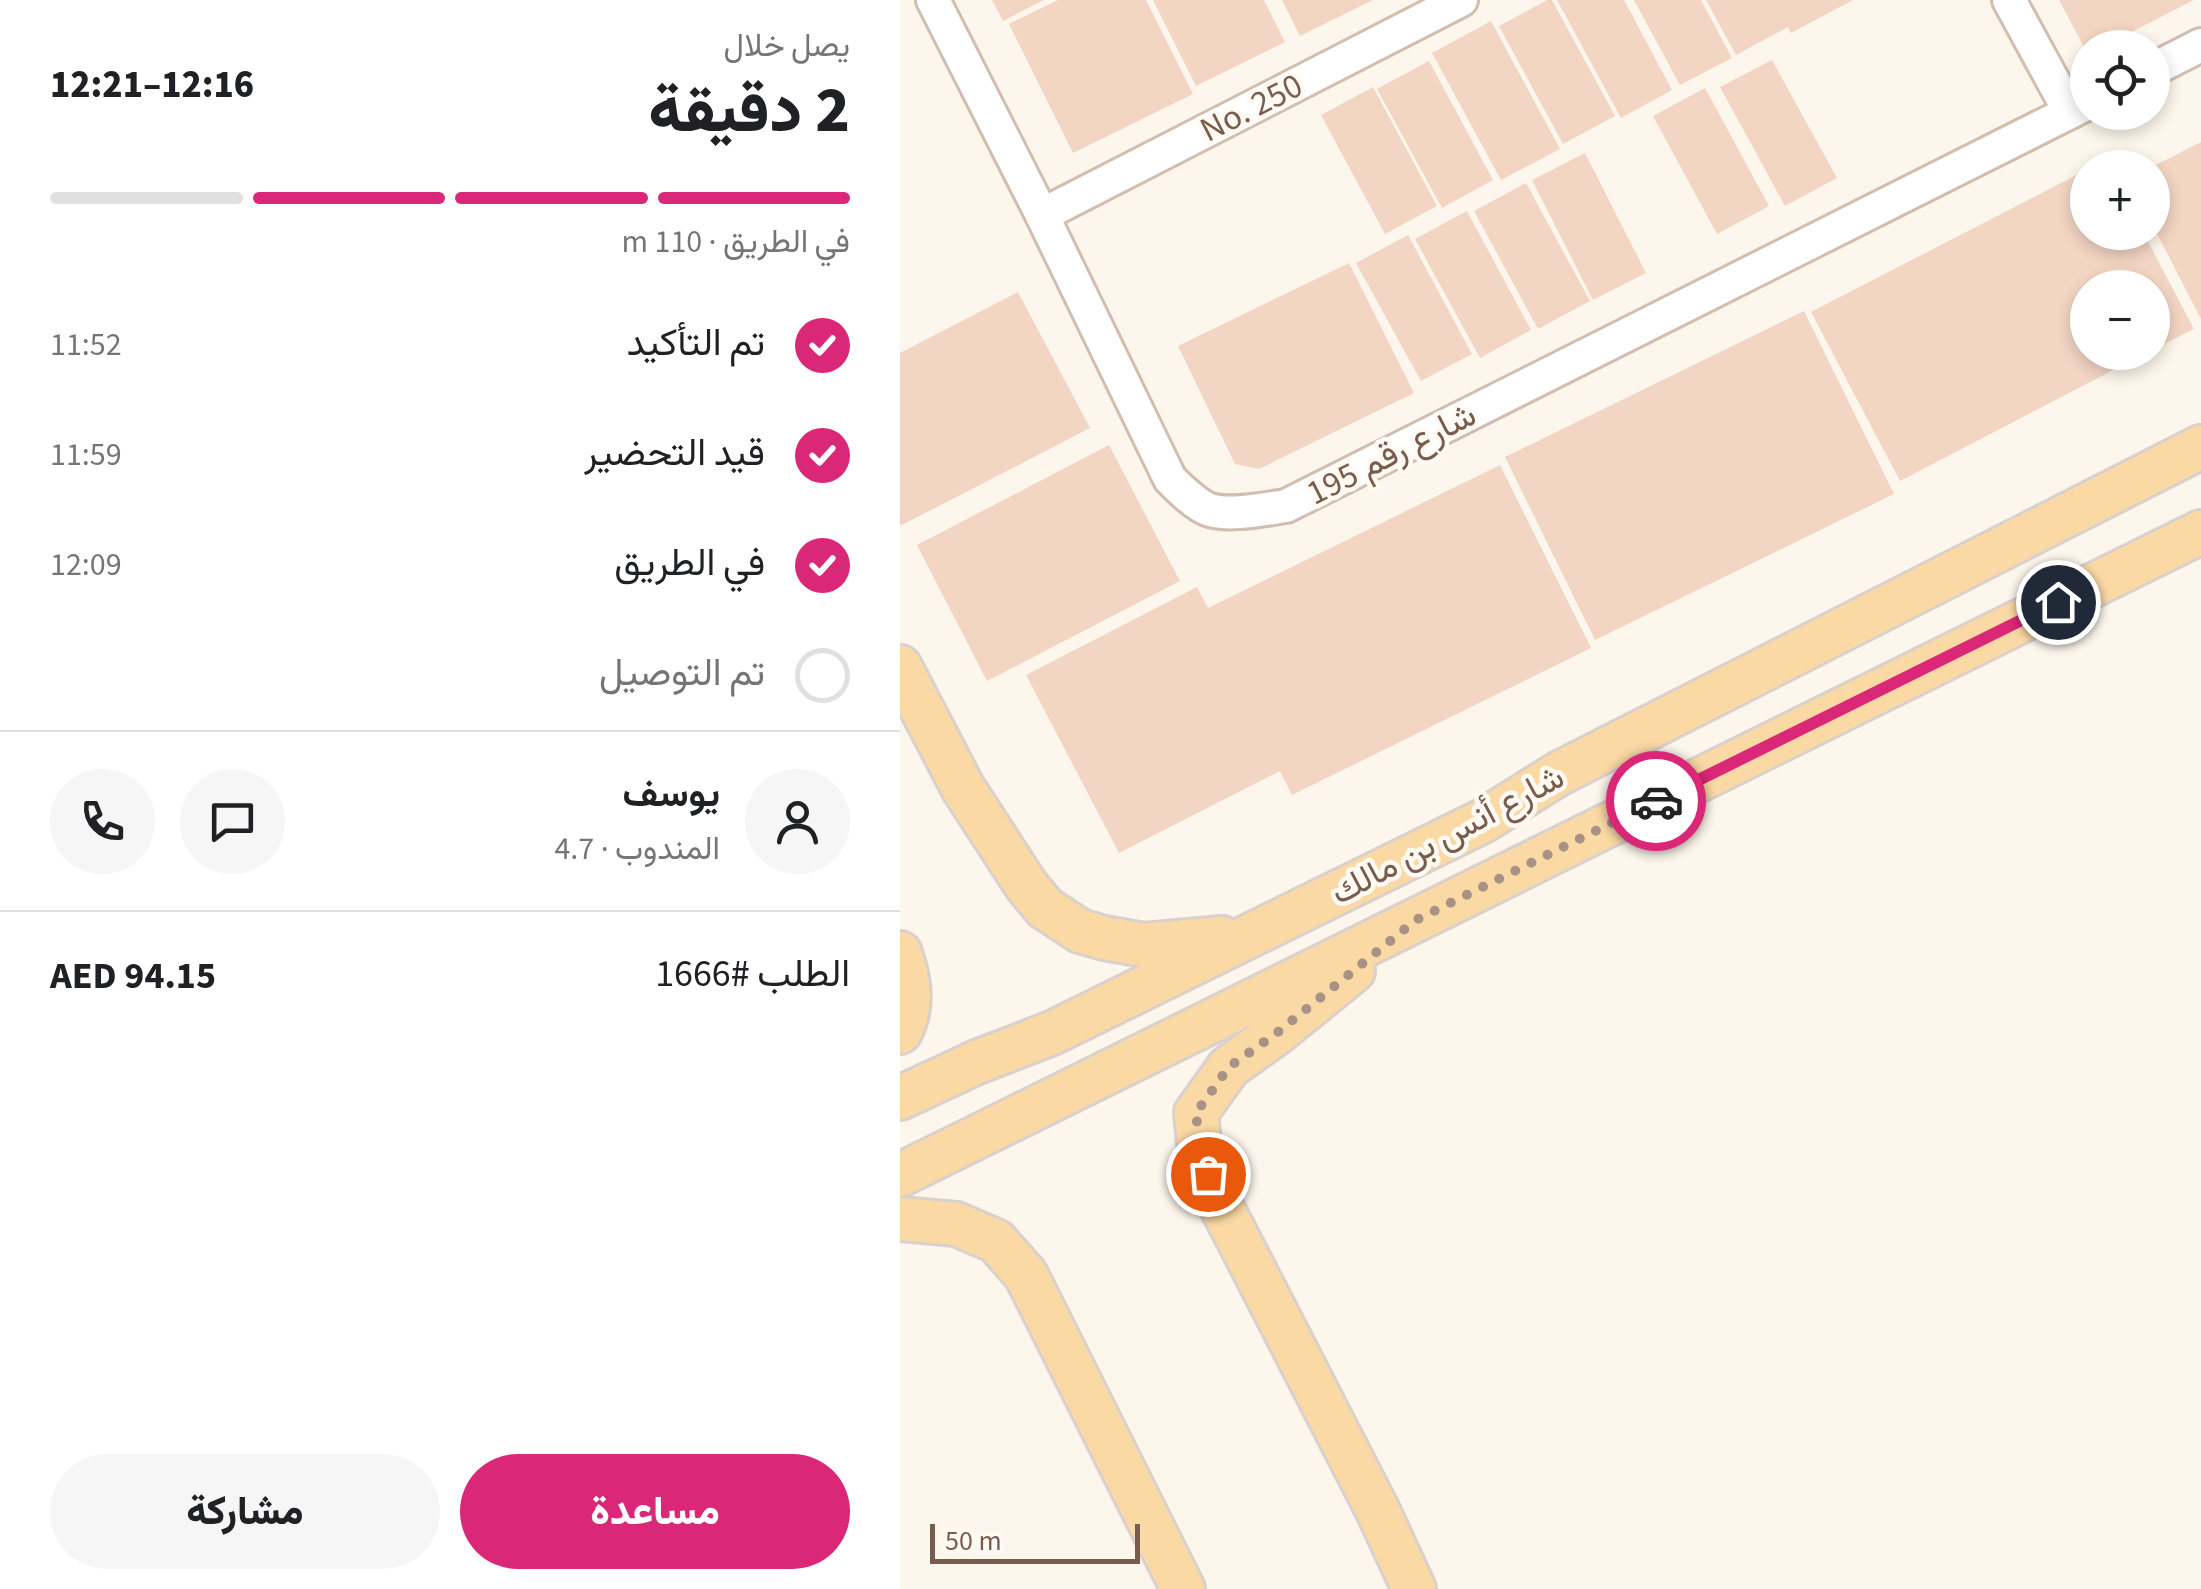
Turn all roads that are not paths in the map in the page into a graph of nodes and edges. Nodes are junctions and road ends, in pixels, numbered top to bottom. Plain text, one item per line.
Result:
1 (933, 0) edge
2 (1460, 0) edge
3 (2009, 0) edge
4 (2201, 45) edge
5 (2170, 61) edge
6 (2070, 94) edge
7 (2070, 113) edge
8 (1042, 214) junction
9 (2201, 447) edge
10 (2201, 532) edge
11 (900, 667) edge
12 (1416, 920) junction
13 (1247, 937) junction
14 (900, 953) edge
15 (900, 1032) edge
16 (900, 1098) edge
17 (900, 1176) edge
18 (900, 1219) edge
19 (1183, 1589) edge
20 (1414, 1589) edge

1 - 8 street, شارع رقم 195
2 - 8 street, No. 250
3 - 6 street
4 - 5 street
7 - 8 street, شارع رقم 195
9 - 13 main road, شارع أنس بن مالك
10 - 12 main road, شارع أنس بن مالك
11 - 13 main road
12 - 17 main road, شارع أنس بن مالك
12 - 20 main road
13 - 16 main road, شارع أنس بن مالك
14 - 15 main road
18 - 19 main road

